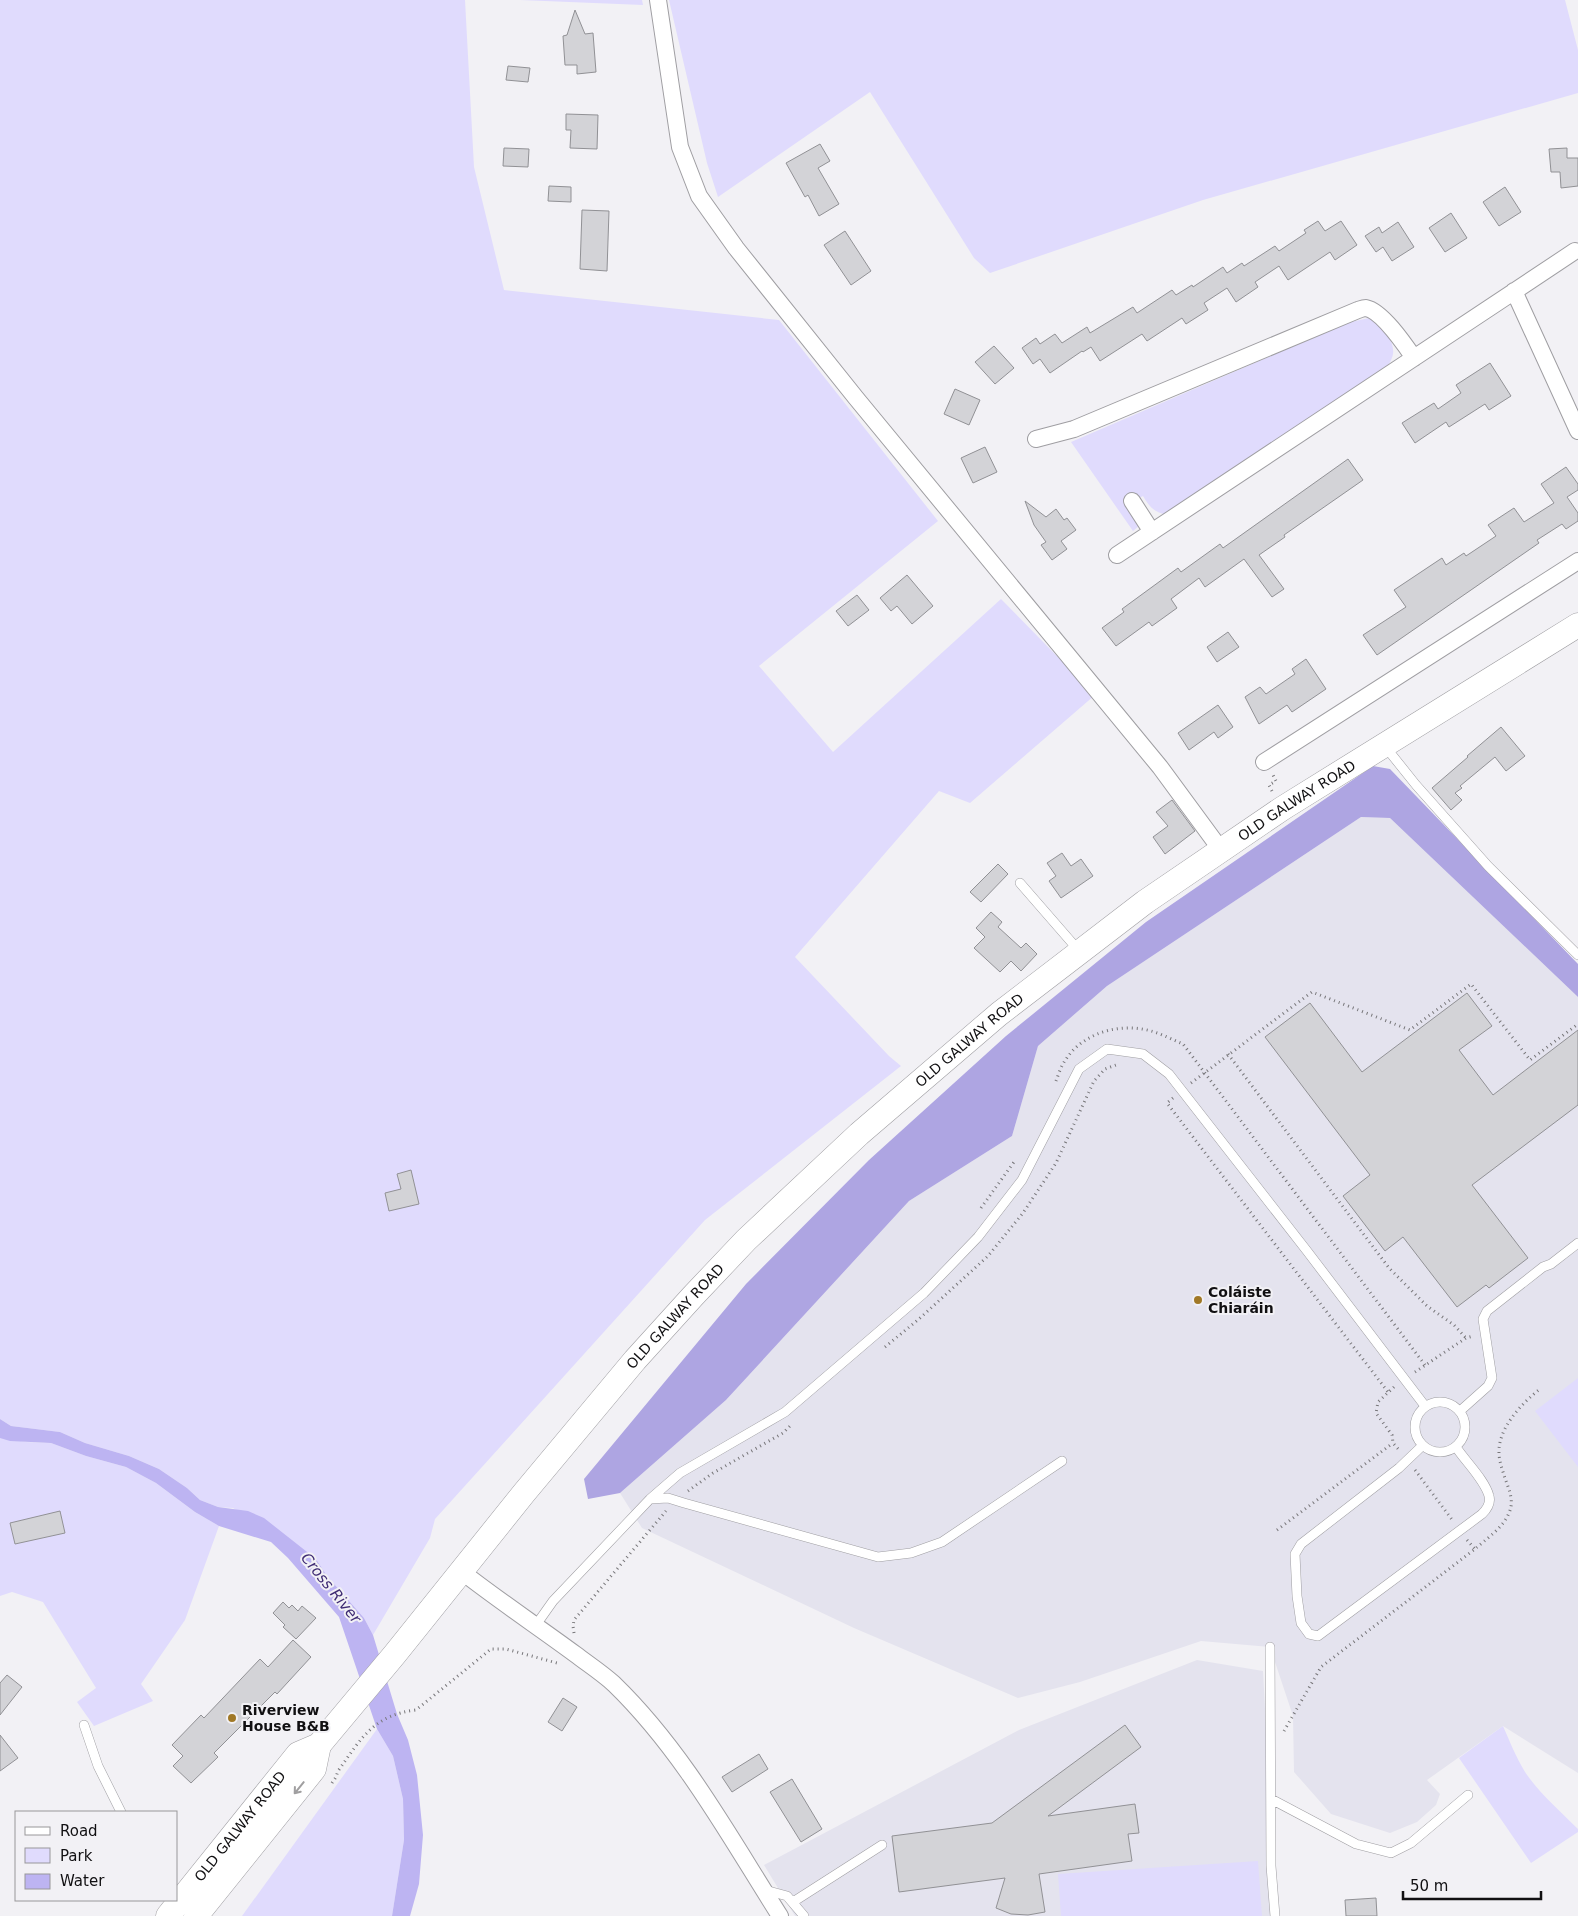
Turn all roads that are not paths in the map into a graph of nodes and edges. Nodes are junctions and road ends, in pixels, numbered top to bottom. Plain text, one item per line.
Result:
1 (658, 0) edge
2 (1575, 251) dead end
3 (1514, 291) junction
4 (1414, 358) junction
5 (1578, 431) edge
6 (1036, 439) dead end
7 (1132, 500) dead end
8 (1152, 532) junction
9 (1117, 555) dead end
10 (1578, 561) edge
11 (1578, 625) edge
12 (1384, 745) junction
13 (1264, 762) road end
14 (1221, 850) junction
15 (1020, 883) dead end
16 (1080, 952) junction
17 (1578, 955) edge
18 (1578, 1243) edge
19 (1425, 1406) junction
20 (1460, 1411) junction
21 (1422, 1446) junction
22 (1456, 1447) junction
23 (1062, 1461) dead end
24 (650, 1499) junction
25 (461, 1571) junction
26 (536, 1625) junction
27 (1270, 1647) dead end
28 (84, 1725) dead end
29 (1468, 1795) dead end
30 (1271, 1799) junction
31 (120, 1811) edge
32 (882, 1845) dead end
33 (762, 1889) junction
34 (792, 1902) junction
35 (178, 1910) edge
36 (780, 1916) edge
37 (804, 1916) edge
38 (1276, 1916) edge

1 - 14 street
2 - 3 street
3 - 4 street
3 - 5 street
4 - 6 street
4 - 8 street
7 - 8 street
8 - 9 street
10 - 13 street
11 - 12 main road, OLD GALWAY ROAD
12 - 14 main road, OLD GALWAY ROAD
12 - 17 lane
14 - 16 main road, OLD GALWAY ROAD
15 - 16 lane
16 - 25 main road, OLD GALWAY ROAD
18 - 20 lane
19 - 20 lane
19 - 21 lane
19 - 24 lane
20 - 22 lane
21 - 22 lane
21 - 22 lane
23 - 24 lane
24 - 26 lane
25 - 26 street
25 - 35 main road, OLD GALWAY ROAD
26 - 33 street
27 - 30 lane
28 - 31 lane
29 - 30 lane
30 - 38 lane
32 - 34 lane
33 - 34 lane
33 - 36 street
34 - 37 lane

